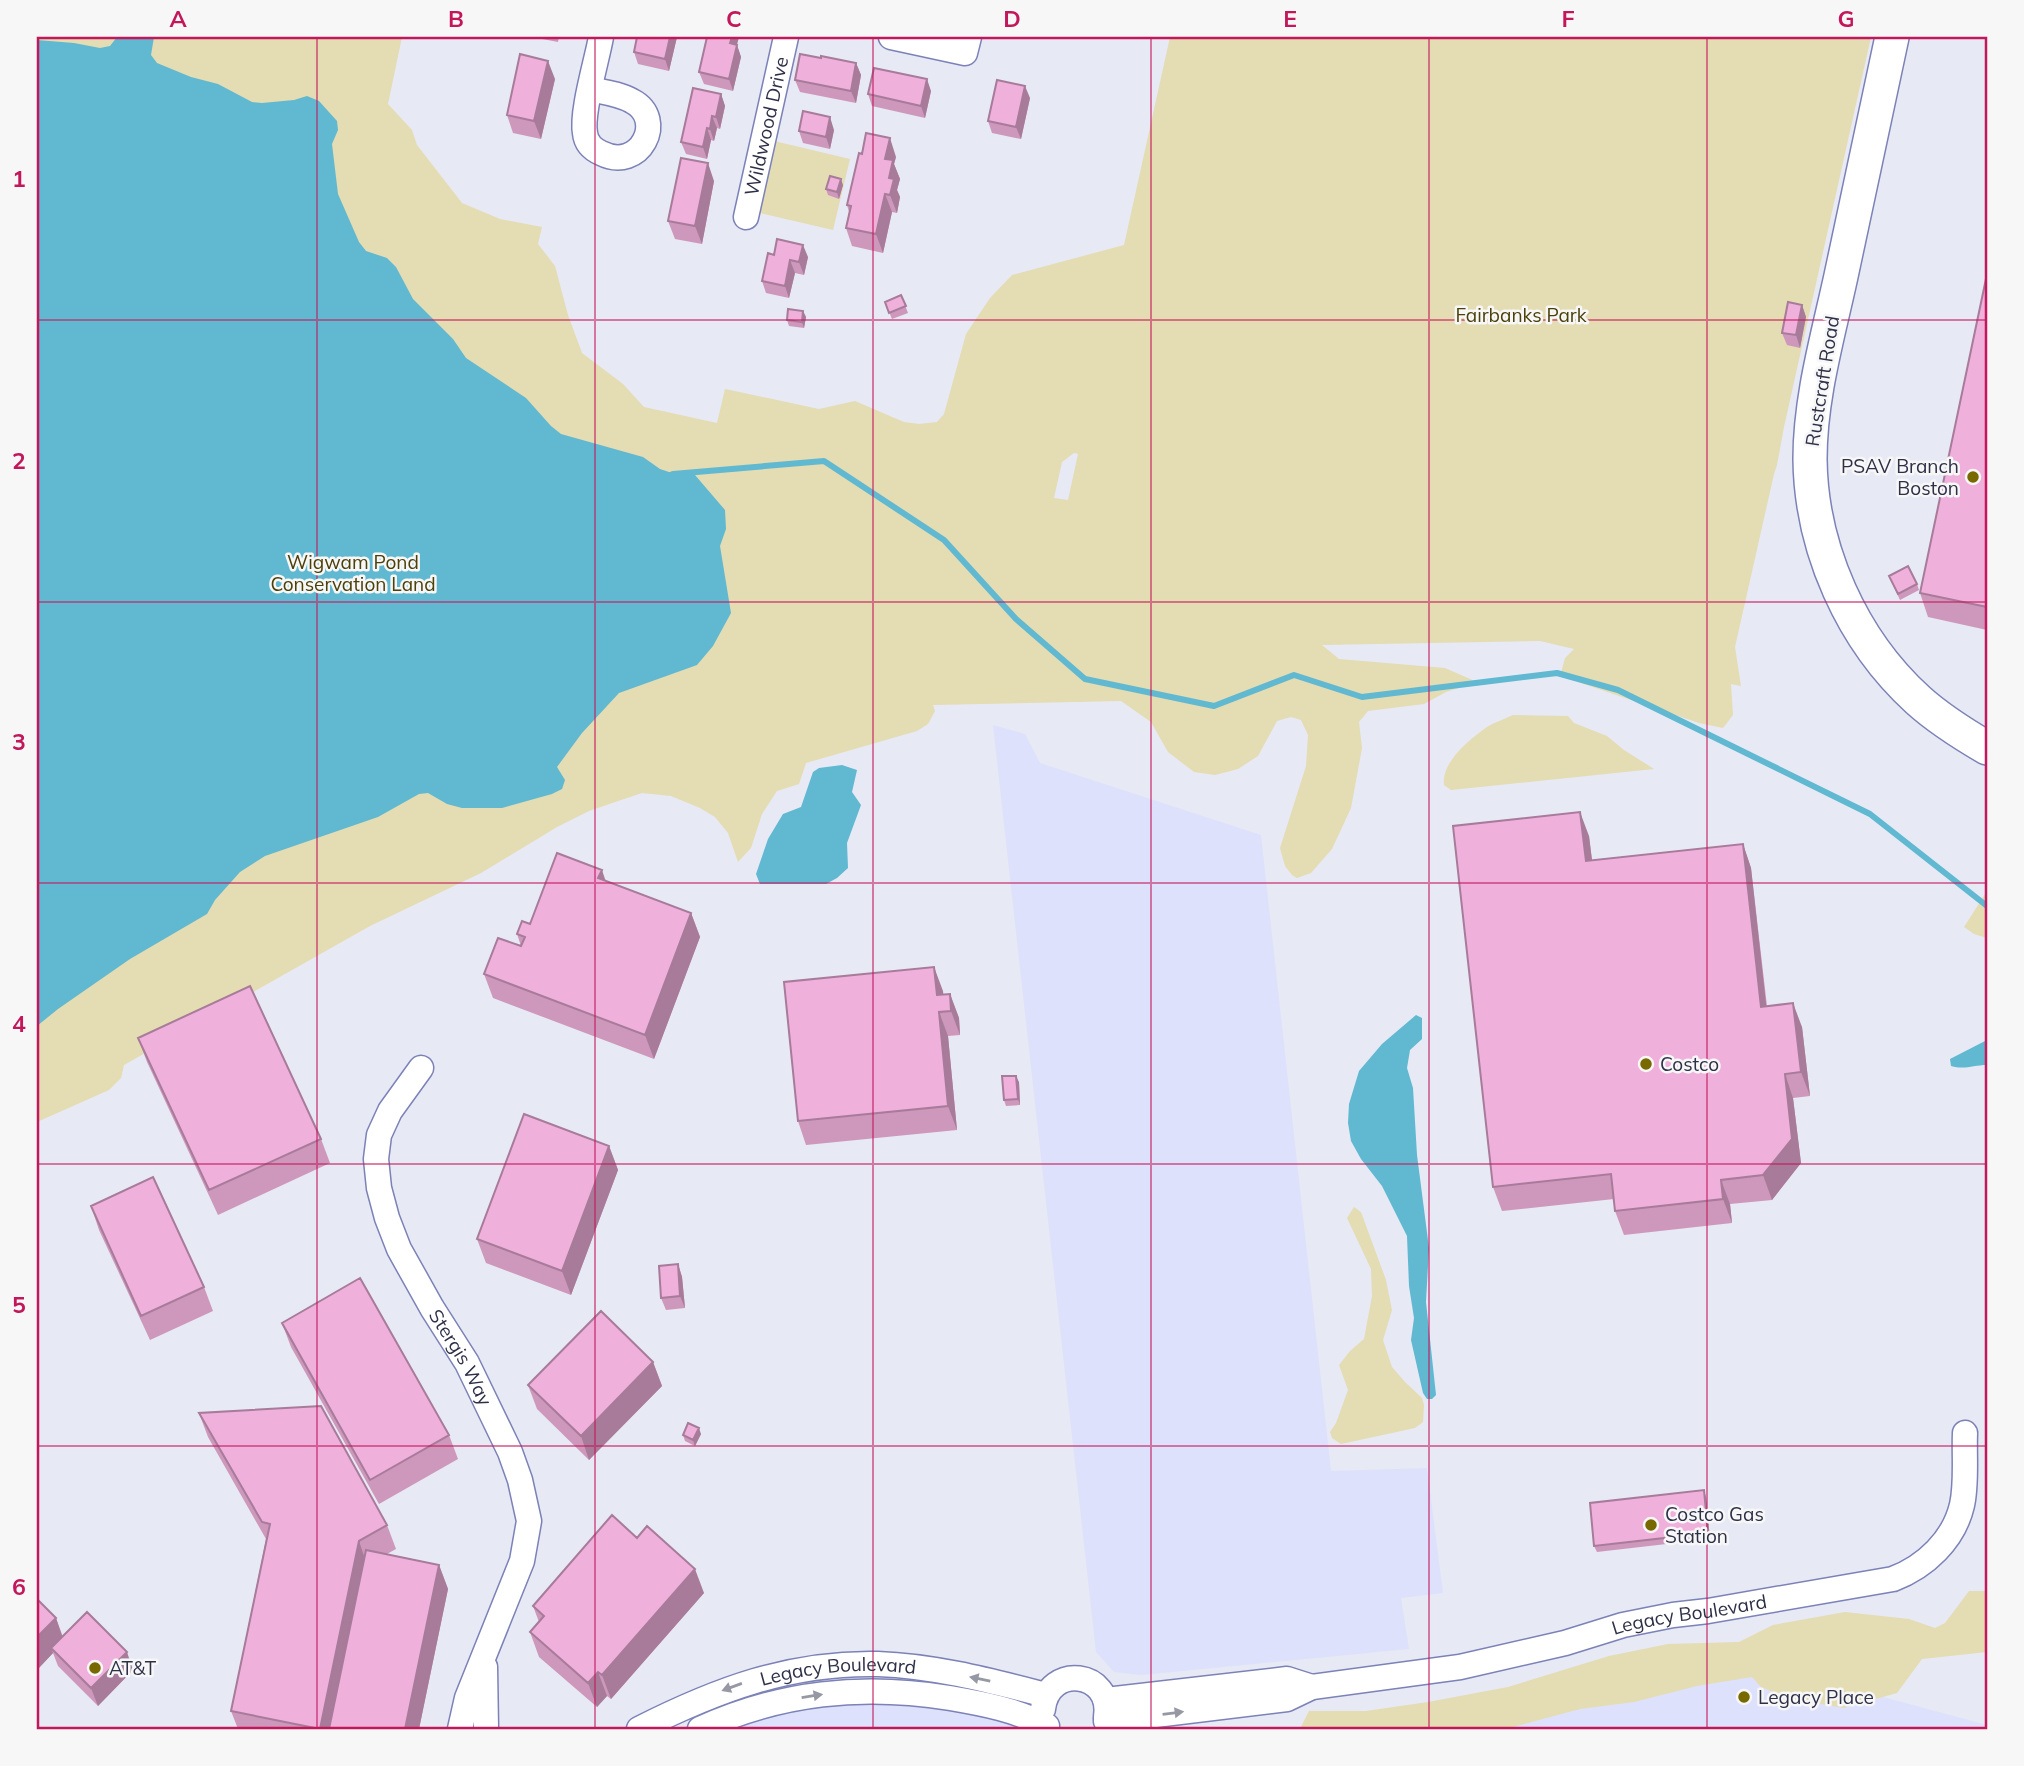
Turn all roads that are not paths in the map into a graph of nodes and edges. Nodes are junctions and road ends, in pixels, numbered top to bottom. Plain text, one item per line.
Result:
1 (601, 37) edge
2 (786, 37) edge
3 (891, 37) edge
4 (1892, 37) edge
5 (967, 45) edge
6 (590, 89) junction
7 (746, 217) dead end
8 (1987, 748) edge
9 (421, 1068) dead end
10 (1965, 1433) dead end
11 (485, 1656) junction
12 (1046, 1695) junction
13 (1104, 1717) edge
14 (1049, 1728) edge
15 (460, 1729) edge
16 (486, 1729) edge
17 (639, 1729) edge
18 (700, 1729) edge

1 - 6 street
2 - 7 street, Wildwood Drive
3 - 5 street
4 - 8 main road, Rustcraft Road
6 - 6 street
9 - 11 street, Stergis Way
10 - 13 street, Legacy Boulevard
11 - 15 street, Stergis Way
11 - 16 street, Stergis Way
12 - 13 street
12 - 14 street
12 -> 17 street, Legacy Boulevard
18 -> 14 street, Legacy Boulevard

